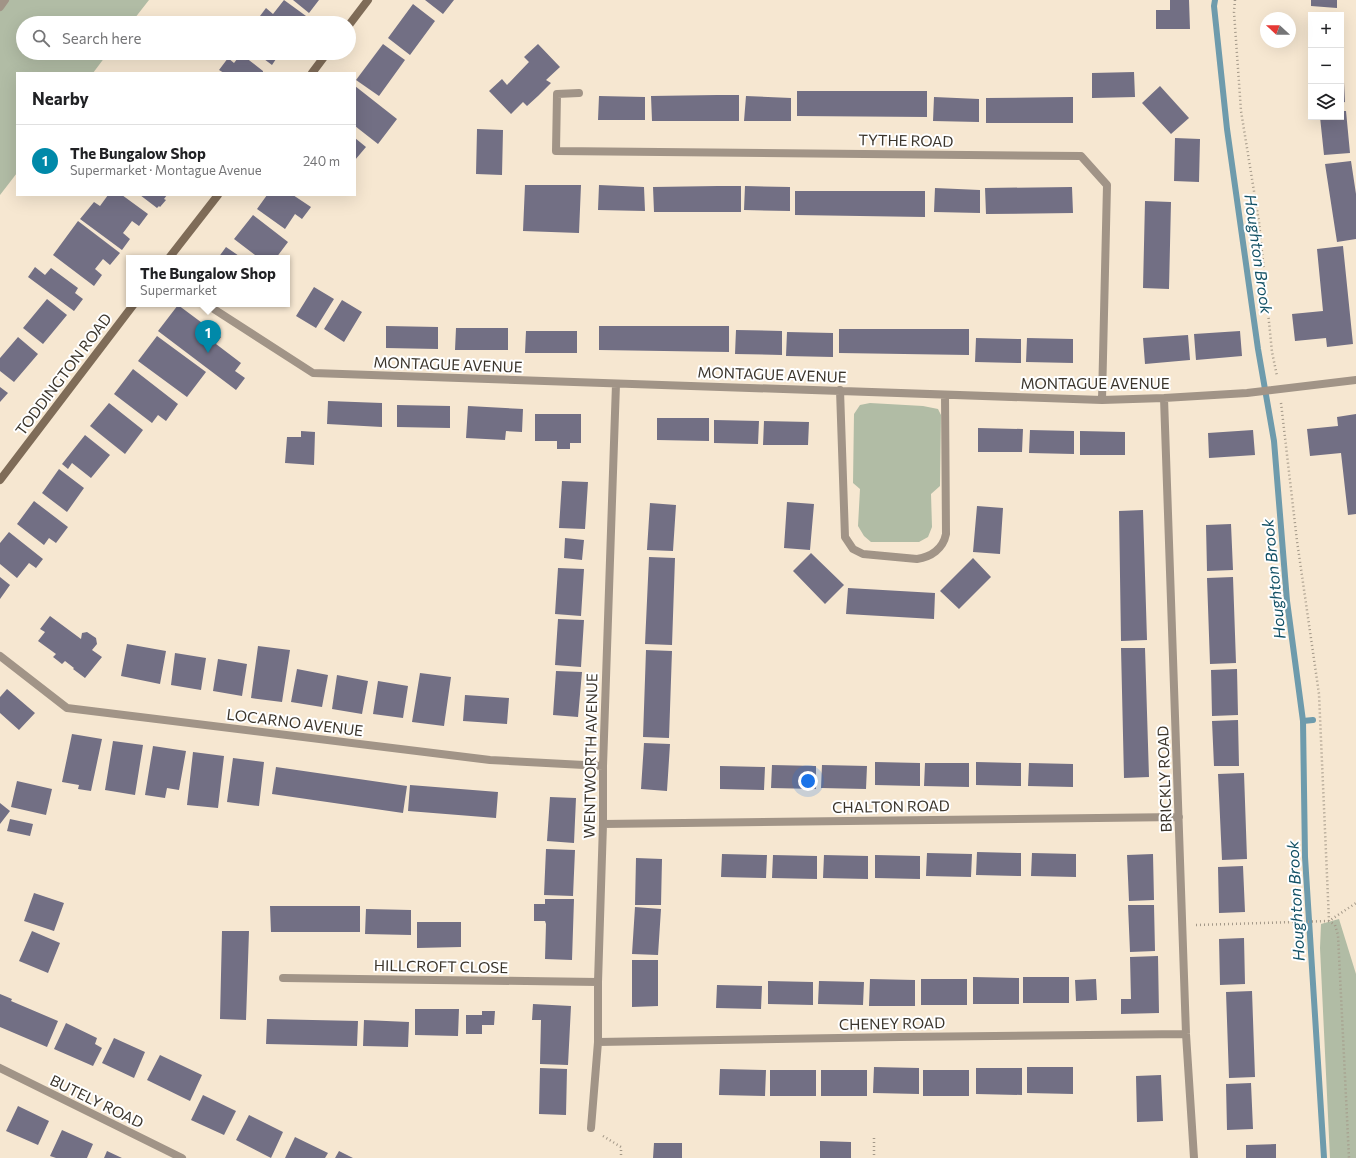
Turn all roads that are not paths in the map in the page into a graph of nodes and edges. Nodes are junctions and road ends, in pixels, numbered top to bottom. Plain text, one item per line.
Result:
1 (5, 0) edge
2 (368, 0) edge
3 (0, 7) edge
4 (356, 16) edge
5 (322, 60) edge
6 (313, 72) edge
7 (579, 92) dead end
8 (217, 196) edge
9 (171, 255) edge
10 (132, 307) edge
11 (211, 307) edge
12 (1356, 380) edge
13 (616, 384) junction
14 (840, 390) junction
15 (945, 395) junction
16 (1164, 398) junction
17 (1102, 400) junction
18 (0, 480) edge
19 (0, 656) edge
20 (603, 766) junction
21 (1179, 817) junction
22 (603, 824) junction
23 (283, 978) dead end
24 (598, 982) junction
25 (1186, 1034) junction
26 (598, 1042) junction
27 (0, 1068) edge
28 (591, 1128) road end
29 (182, 1158) edge
30 (1194, 1158) edge

1 - 3 street
2 - 4 main road
5 - 6 main road
7 - 17 street, TYTHE ROAD
8 - 9 main road
10 - 18 main road, TODDINGTON ROAD
11 - 13 street, MONTAGUE AVENUE
12 - 16 street, MONTAGUE AVENUE
13 - 14 street, MONTAGUE AVENUE
13 - 20 street, WENTWORTH AVENUE
14 - 15 street, MONTAGUE AVENUE
14 - 15 street
15 - 17 street, MONTAGUE AVENUE
16 - 17 street, MONTAGUE AVENUE
16 - 21 street, BRICKLY ROAD
19 - 20 street, LOCARNO AVENUE
20 - 22 street, WENTWORTH AVENUE
21 - 22 street, CHALTON ROAD
21 - 25 street, BRICKLY ROAD
22 - 24 street, WENTWORTH AVENUE
23 - 24 street, HILLCROFT CLOSE
24 - 26 street, WENTWORTH AVENUE
25 - 26 street, CHENEY ROAD
25 - 30 street, BRICKLY ROAD
26 - 28 street, WENTWORTH AVENUE
27 - 29 street, BUTELY ROAD

